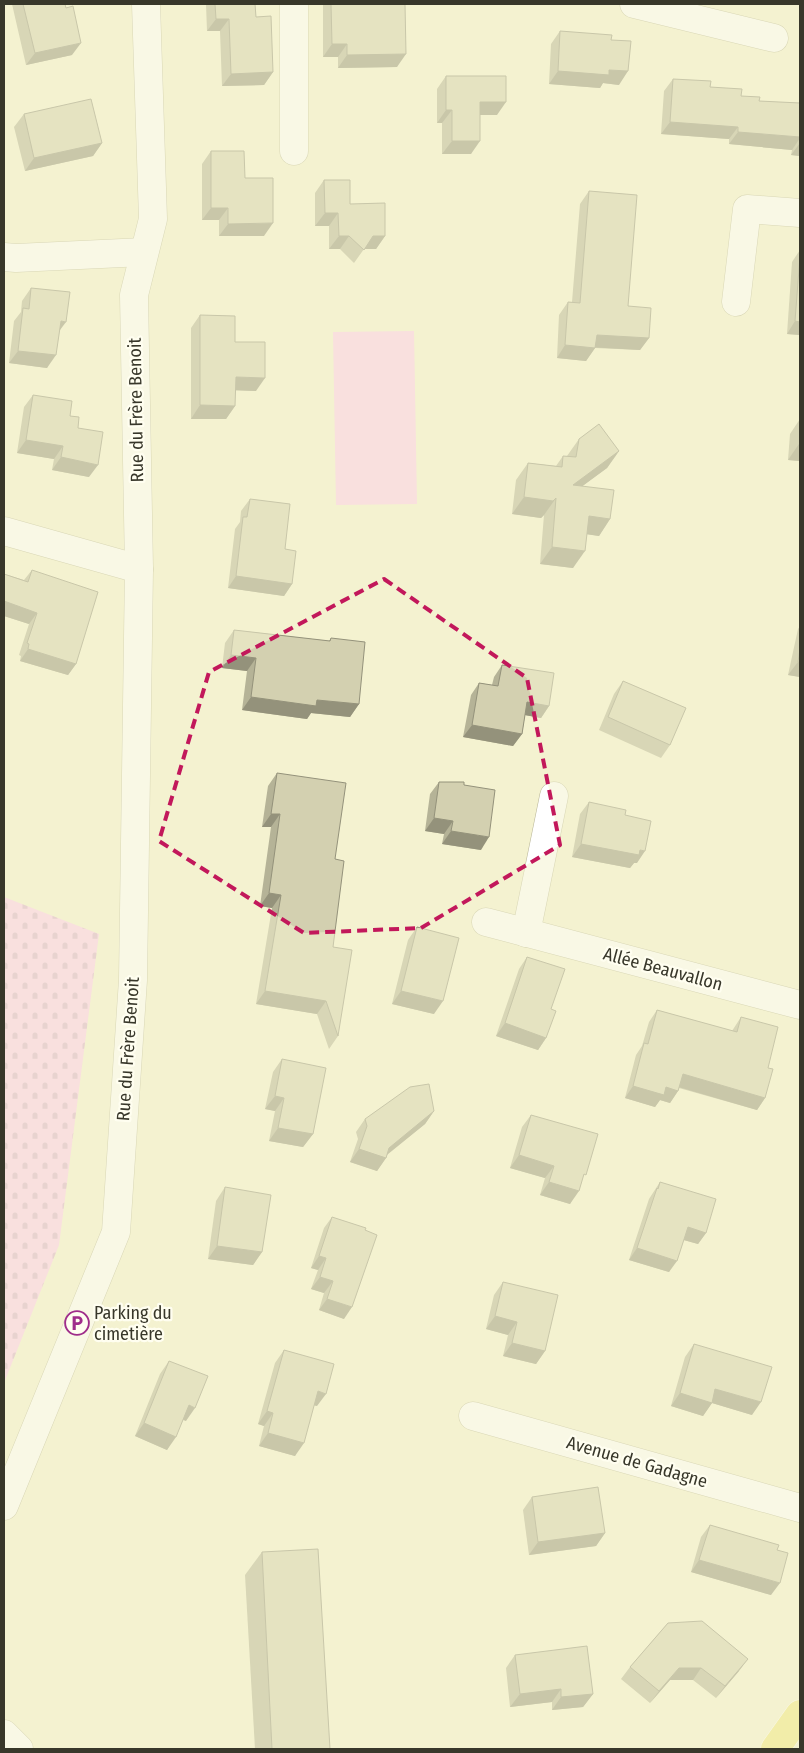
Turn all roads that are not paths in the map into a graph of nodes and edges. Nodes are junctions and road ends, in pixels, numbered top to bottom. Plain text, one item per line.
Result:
1 (146, 4) edge
2 (294, 4) edge
3 (634, 4) edge
4 (774, 38) dead end
5 (294, 151) dead end
6 (800, 212) edge
7 (144, 252) junction
8 (4, 257) edge
9 (736, 302) dead end
10 (4, 531) edge
11 (138, 569) junction
12 (554, 796) dead end
13 (486, 922) dead end
14 (526, 933) junction
15 (800, 1005) edge
16 (473, 1416) dead end
17 (4, 1506) edge
18 (800, 1508) edge
19 (800, 1714) edge
20 (4, 1734) edge
21 (19, 1749) edge
22 (775, 1749) edge

1 - 7 street, Rue du Frère Benoit
2 - 5 street
3 - 4 street
6 - 9 street
7 - 8 street
7 - 11 street, Rue du Frère Benoit
10 - 11 street
11 - 17 street, Rue du Frère Benoit
12 - 14 street
13 - 14 street, Allée Beauvallon
14 - 15 street, Allée Beauvallon
16 - 18 street, Avenue de Gadagne
19 - 22 main road
20 - 21 street

